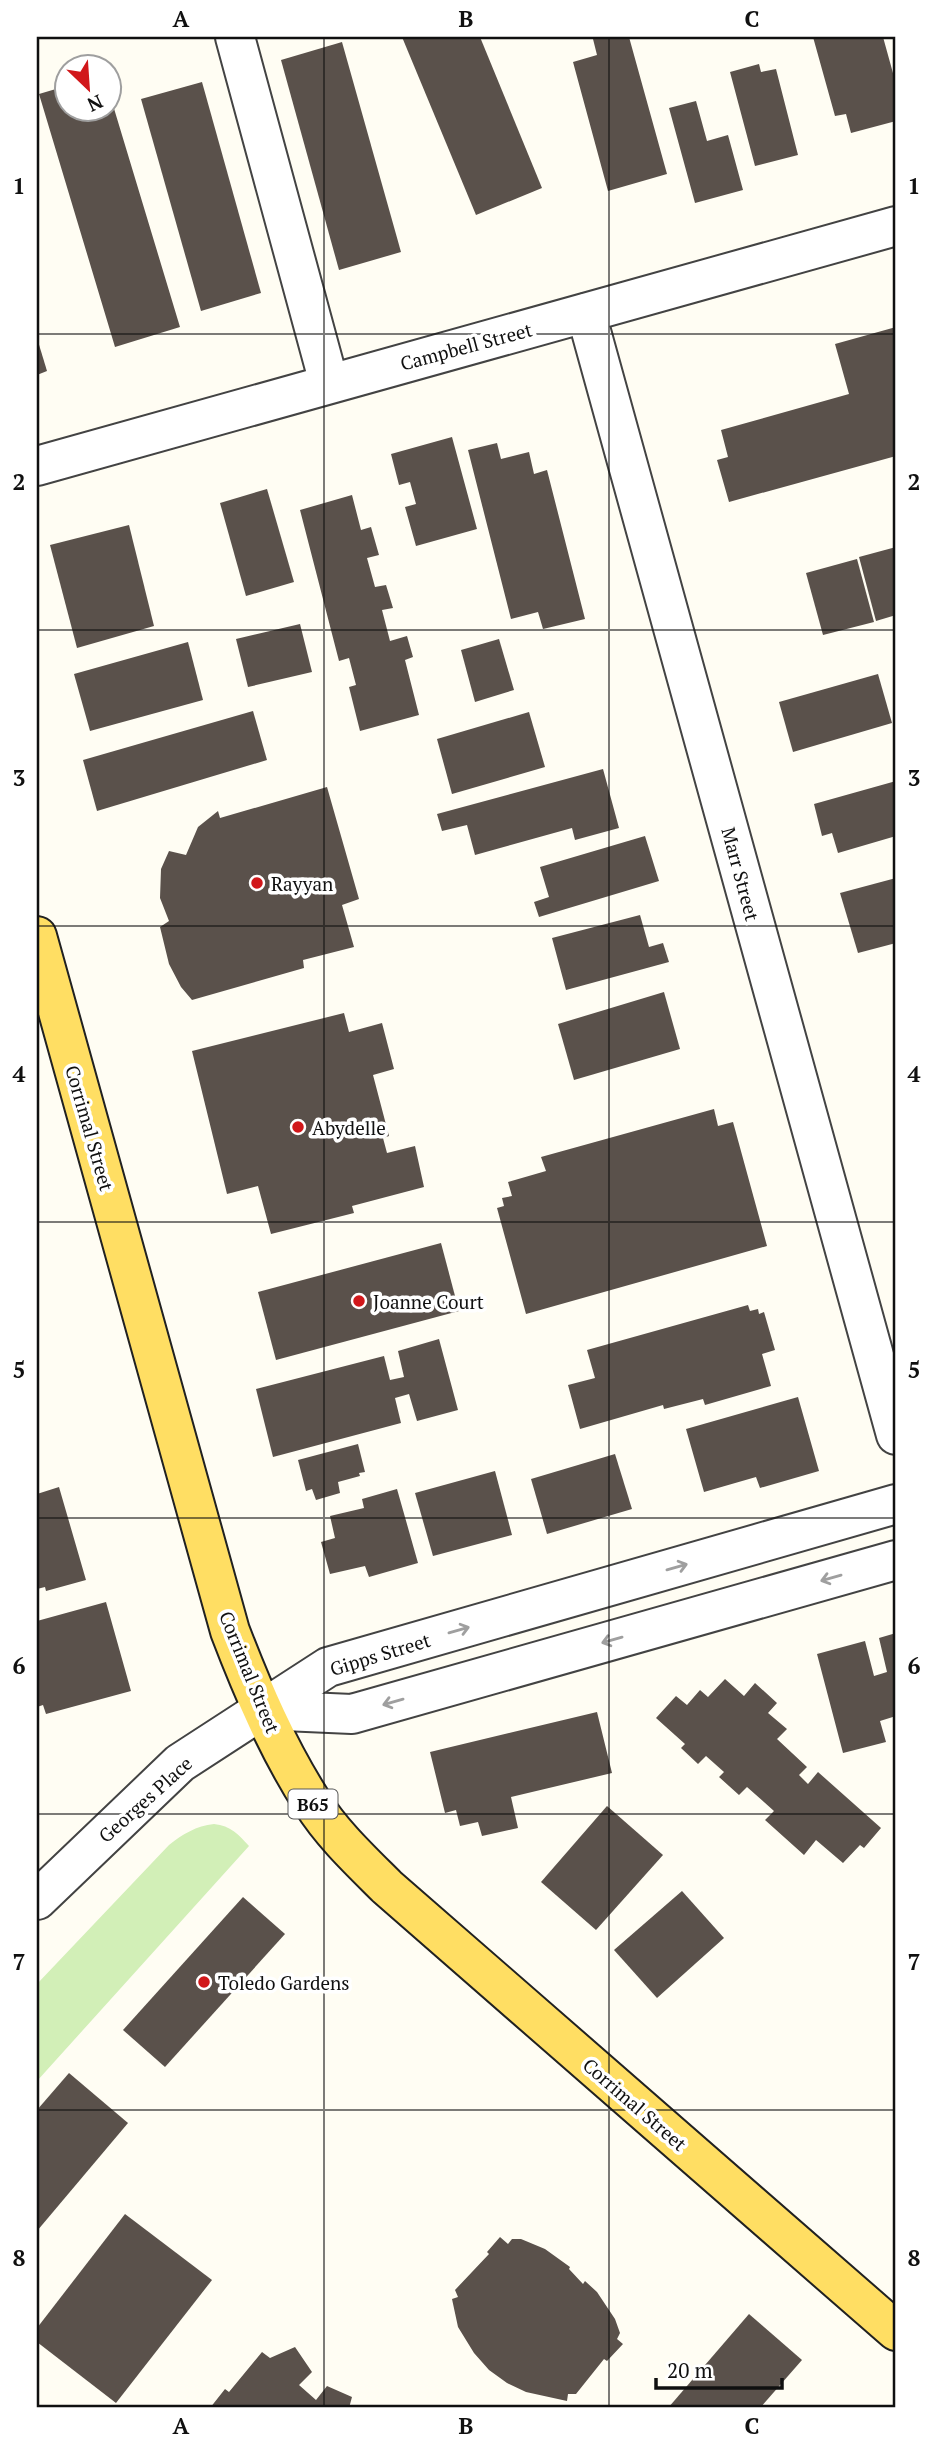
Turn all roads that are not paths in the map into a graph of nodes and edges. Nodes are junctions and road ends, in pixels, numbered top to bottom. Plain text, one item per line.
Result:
1 (235, 37) edge
2 (896, 226) edge
3 (586, 313) junction
4 (329, 383) junction
5 (37, 466) edge
6 (37, 936) edge
7 (896, 1435) edge
8 (896, 1504) edge
9 (896, 1560) edge
10 (261, 1710) junction
11 (37, 1900) edge
12 (896, 2331) edge

1 - 4 street
2 - 3 street, Campbell Street
3 - 4 street, Campbell Street
3 - 7 street, Marr Street
4 - 5 street, Campbell Street
6 - 10 main road, Corrimal Street / B65
10 -> 8 street, Gipps Street
9 -> 10 street
10 - 11 street, Georges Place
10 - 12 main road, Corrimal Street / B65

